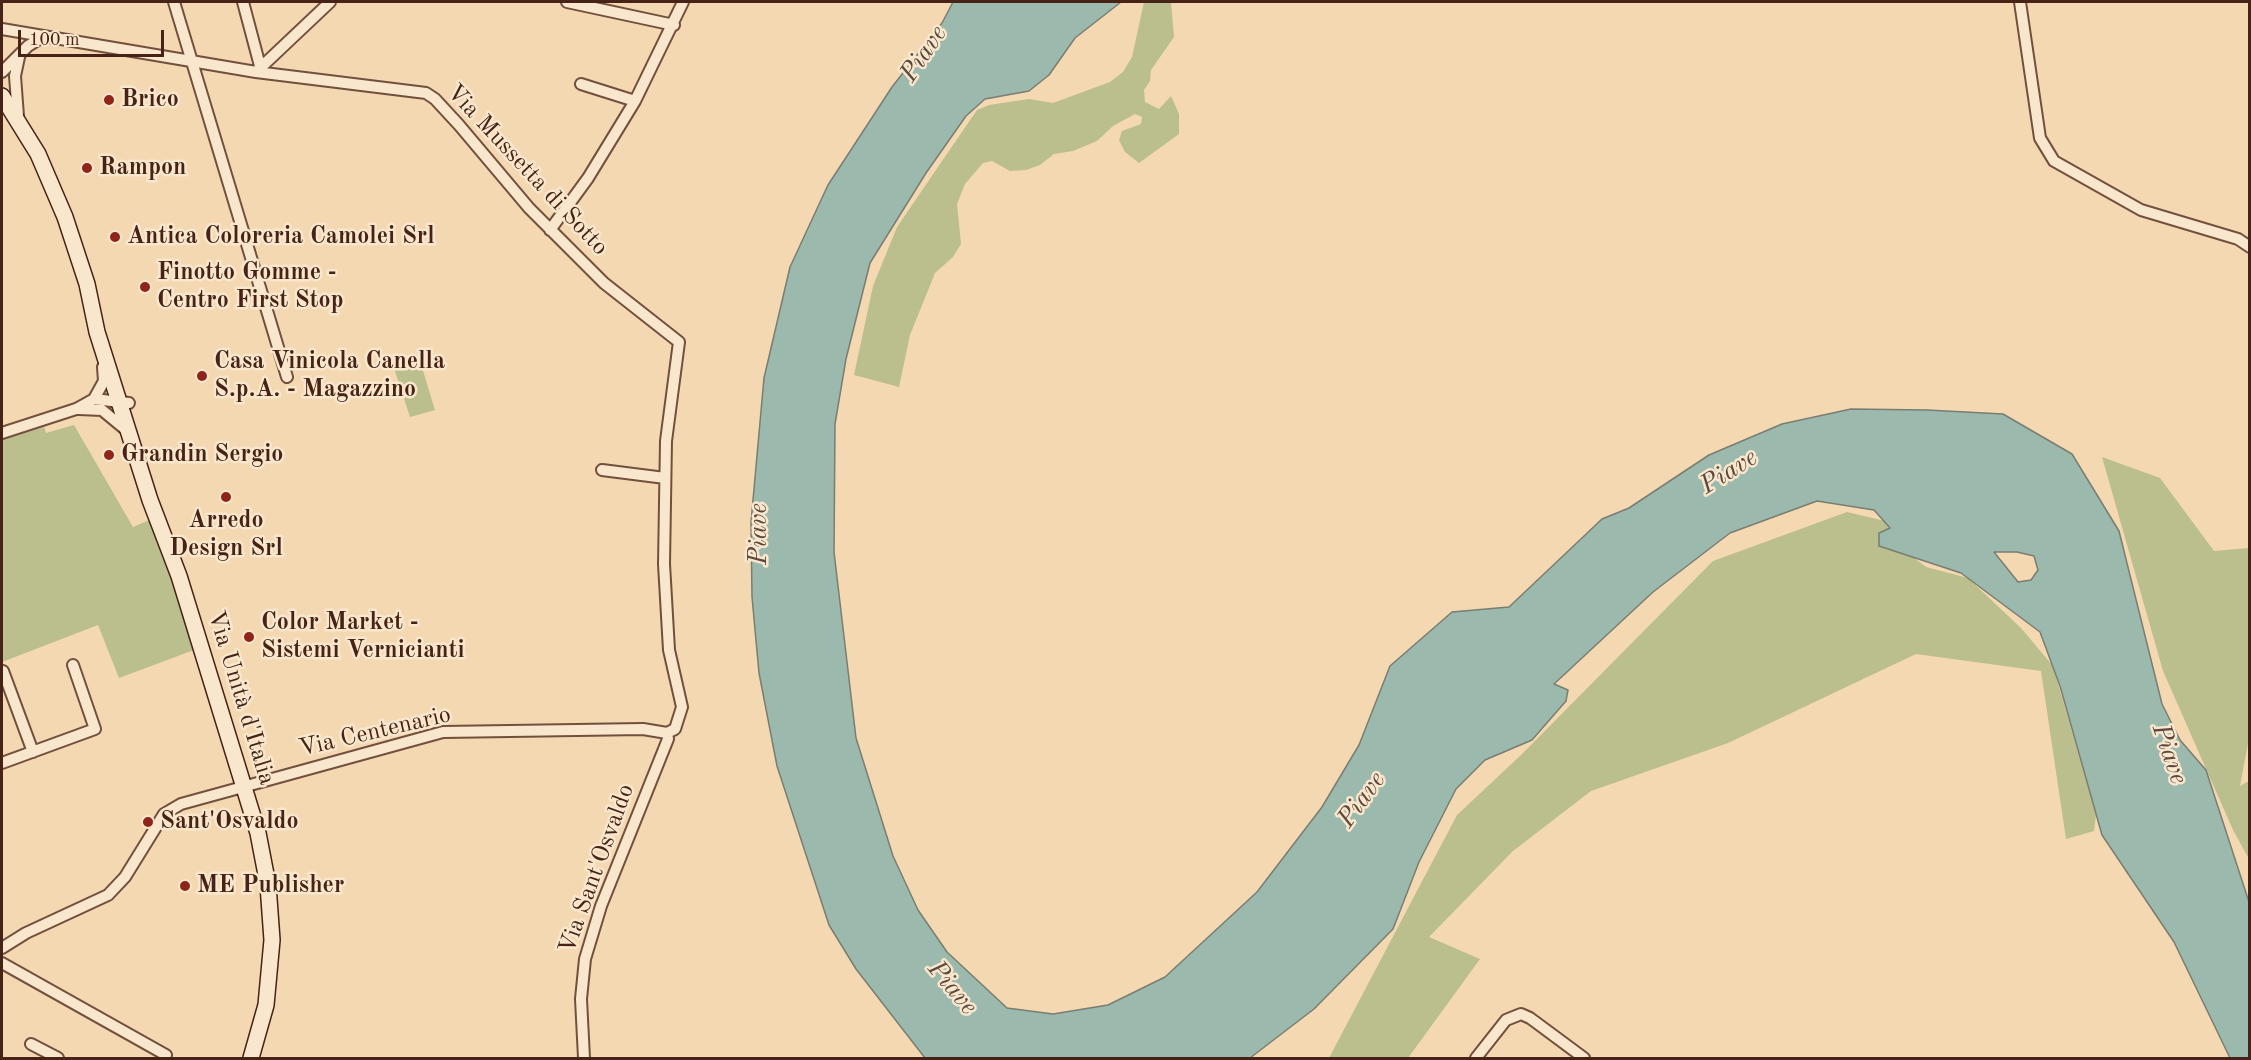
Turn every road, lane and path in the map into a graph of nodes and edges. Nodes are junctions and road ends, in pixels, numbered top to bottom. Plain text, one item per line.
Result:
1 (174, 2) edge
2 (243, 2) edge
3 (330, 2) edge
4 (567, 2) edge
5 (683, 2) edge
6 (2020, 2) edge
7 (674, 25) junction
8 (3, 32) edge
9 (44, 36) junction
10 (19, 57) junction
11 (190, 59) junction
12 (258, 69) junction
13 (2, 72) edge
14 (581, 84) dead end
15 (2, 96) edge
16 (635, 101) junction
17 (19, 122) junction
18 (550, 230) junction
19 (2250, 247) edge
20 (87, 284) junction
21 (97, 332) junction
22 (287, 377) dead end
23 (94, 399) junction
24 (123, 400) junction
25 (76, 408) junction
26 (102, 410) junction
27 (2, 433) edge
28 (130, 437) junction
29 (602, 470) dead end
30 (665, 478) junction
31 (175, 565) junction
32 (73, 665) dead end
33 (3, 671) dead end
34 (671, 731) junction
35 (33, 752) junction
36 (2, 763) edge
37 (244, 785) junction
38 (2, 948) edge
39 (2, 963) edge
40 (31, 1044) dead end
41 (58, 1059) edge
42 (164, 1059) edge
43 (251, 1059) edge
44 (584, 1059) edge
45 (1476, 1059) edge
46 (1584, 1059) edge

1 - 11 street
2 - 12 street
3 - 12 street
4 - 7 street
5 - 7 street
6 - 19 street
7 - 16 street
8 - 9 street, Via Mussetta di Sotto
9 - 10 street
9 - 11 street, Via Mussetta di Sotto
10 - 13 street
10 - 17 street
11 - 12 street, Via Mussetta di Sotto
11 - 22 street
12 - 18 street, Via Mussetta di Sotto
14 - 16 street
15 - 17 main road, Via Unità d'Italia
16 - 18 street
17 - 20 main road, Via Unità d'Italia
18 - 30 street, Via Mussetta di Sotto
20 - 21 main road, Via Unità d'Italia
20 - 24 main road, Via Unità d'Italia
21 - 23 street
21 - 24 main road, Via Unità d'Italia
23 - 24 street
23 - 25 street
24 - 26 street
24 - 28 main road, Via Unità d'Italia
24 - 31 main road, Via Unità d'Italia
25 - 26 street
25 - 27 street
26 - 28 street
28 - 31 main road, Via Unità d'Italia
29 - 30 street
30 - 34 street, Via Mussetta di Sotto
31 - 37 main road, Via Unità d'Italia
32 - 35 street
33 - 35 street
34 - 37 street, Via Centenario
34 - 44 street, Via Sant'Osvaldo
35 - 36 street
37 - 38 street, Via Centenario
37 - 43 main road, Via Unità d'Italia
39 - 42 street
40 - 41 street
45 - 46 street

